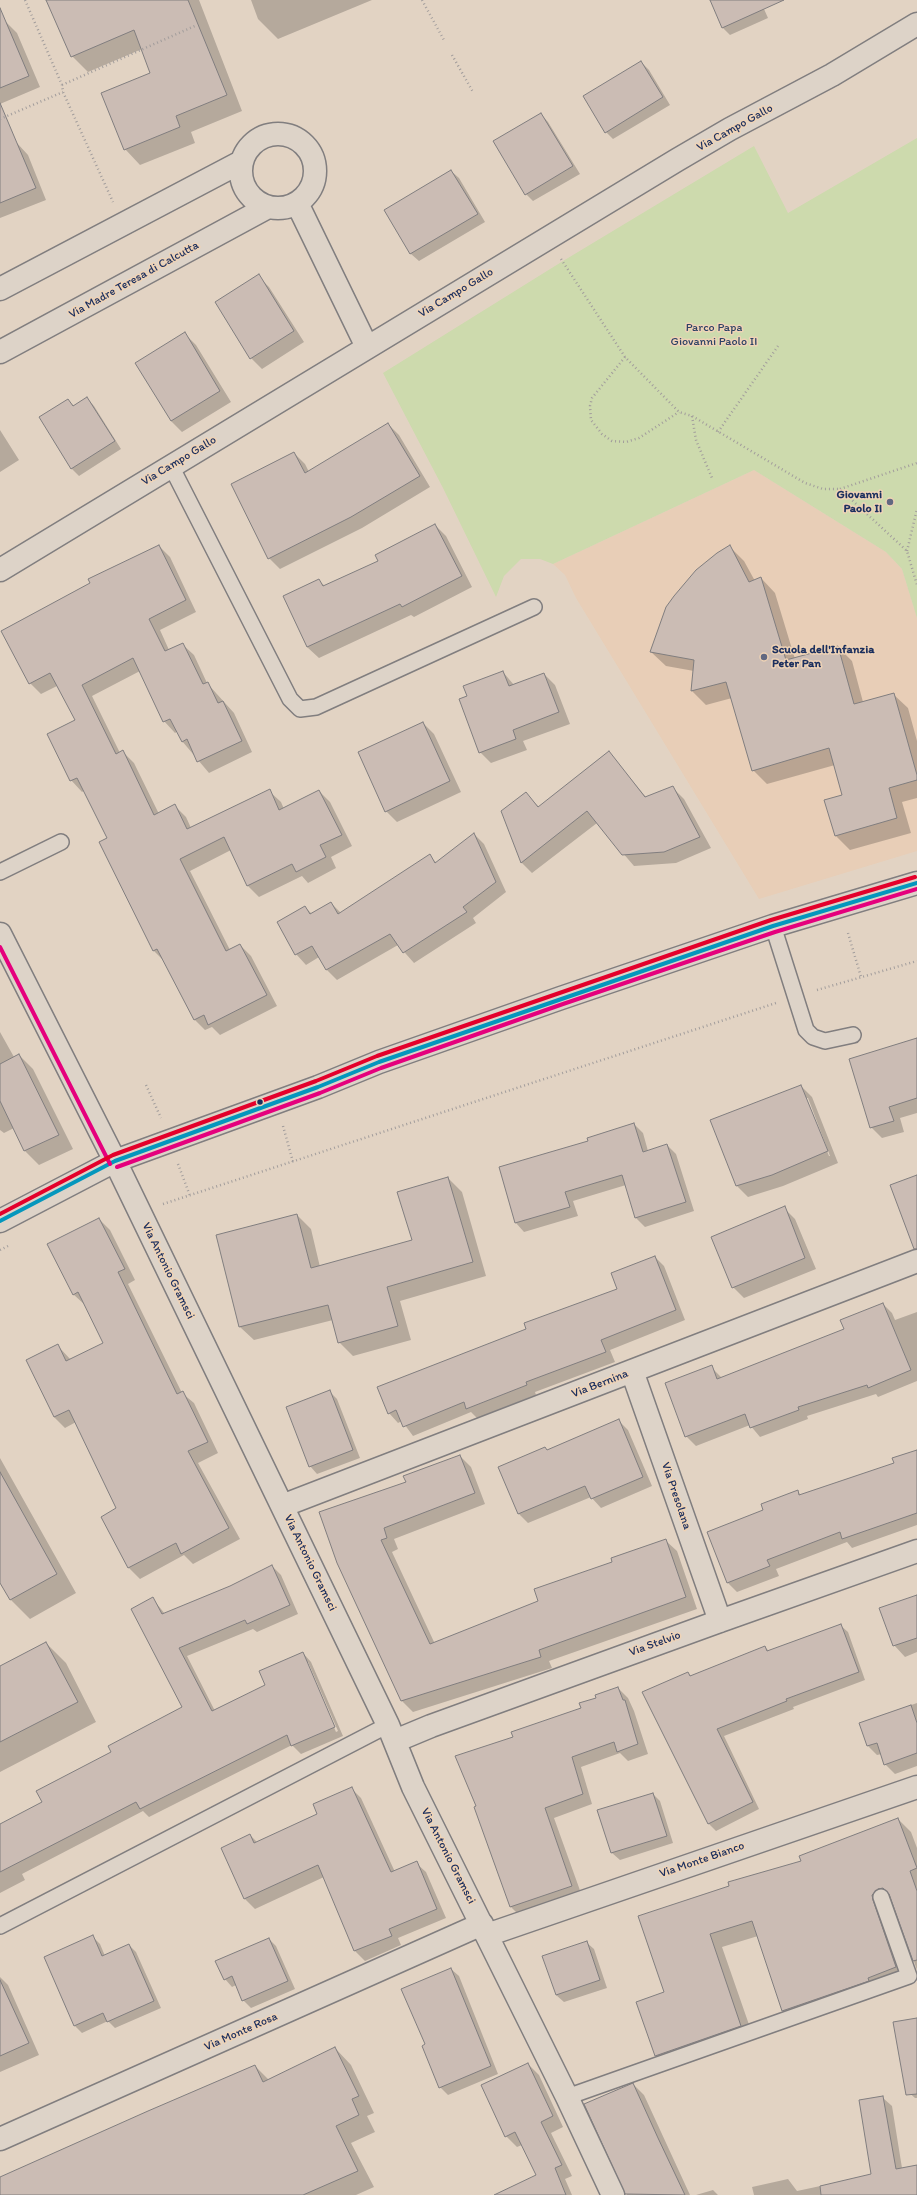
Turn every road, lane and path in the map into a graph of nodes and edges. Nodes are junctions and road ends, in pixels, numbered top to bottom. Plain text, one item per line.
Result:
1 (25, 0) edge
2 (422, 0) edge
3 (917, 24) edge
4 (197, 25) dead end
5 (445, 42) dead end
6 (452, 55) dead end
7 (62, 85) junction
8 (63, 92) junction
9 (474, 92) dead end
10 (0, 120) edge
11 (241, 162) junction
12 (297, 203) junction
13 (268, 207) junction
14 (124, 224) junction
15 (560, 258) dead end
16 (0, 289) edge
17 (367, 346) junction
18 (778, 346) dead end
19 (0, 352) edge
20 (625, 357) junction
21 (679, 412) junction
22 (692, 416) junction
23 (718, 432) junction
24 (917, 463) edge
25 (171, 466) junction
26 (712, 478) dead end
27 (840, 489) junction
28 (917, 509) edge
29 (907, 551) junction
30 (0, 570) edge
31 (917, 585) edge
32 (534, 607) dead end
33 (61, 842) dead end
34 (0, 872) edge
35 (917, 883) edge
36 (917, 892) edge
37 (774, 931) junction
38 (848, 933) dead end
39 (0, 934) edge
40 (917, 961) edge
41 (7, 966) edge
42 (860, 977) junction
43 (795, 997) junction
44 (853, 1035) dead end
45 (146, 1085) dead end
46 (162, 1120) dead end
47 (290, 1122) dead end
48 (177, 1160) dead end
49 (115, 1161) junction
50 (293, 1162) junction
51 (190, 1196) junction
52 (156, 1207) dead end
53 (0, 1221) edge
54 (14, 1243) dead end
55 (0, 1250) edge
56 (917, 1261) edge
57 (632, 1371) junction
58 (282, 1506) junction
59 (917, 1551) edge
60 (720, 1621) junction
61 (392, 1733) junction
62 (917, 1786) edge
63 (881, 1897) dead end
64 (0, 1926) edge
65 (485, 1930) junction
66 (567, 2097) junction
67 (0, 2139) edge
68 (613, 2195) edge

1 - 7 path
2 - 5 path
3 - 17 street, Via Campo Gallo
4 - 7 path
6 - 9 path
7 - 8 path
8 - 10 path
8 - 14 path
11 - 12 street
11 - 13 street
11 - 14 street
12 - 13 street
12 - 17 street
13 - 19 street, Via Madre Teresa di Calcutta
14 - 16 street
15 - 20 path
17 - 25 street, Via Campo Gallo
18 - 23 path
20 - 21 path
20 - 21 path
21 - 22 path
22 - 23 path
22 - 26 path
23 - 27 path
24 - 27 path
25 - 30 street, Via Campo Gallo
25 - 32 lane
27 - 29 path
28 - 29 path
29 - 31 path
33 - 34 lane
35 - 37 street
36 - 37 street
37 - 43 lane
37 - 49 street
38 - 42 path
39 - 41 street, Via Antonio Gramsci
40 - 42 path
41 - 49 street, Via Antonio Gramsci
42 - 43 path
43 - 44 lane
43 - 50 path
45 - 46 path
47 - 50 path
48 - 51 path
49 - 53 street
49 - 58 street, Via Antonio Gramsci
50 - 51 path
51 - 52 path
54 - 55 path
56 - 57 street, Via Bernina
57 - 58 street, Via Bernina
57 - 60 street, Via Presolana
58 - 61 street, Via Antonio Gramsci
59 - 60 street, Via Stelvio
60 - 61 street, Via Stelvio
61 - 64 lane
61 - 65 street, Via Antonio Gramsci
62 - 65 street, Via Monte Bianco
63 - 66 lane
65 - 66 street, Via Antonio Gramsci
65 - 67 street, Via Monte Rosa
66 - 68 street, Via Antonio Gramsci

